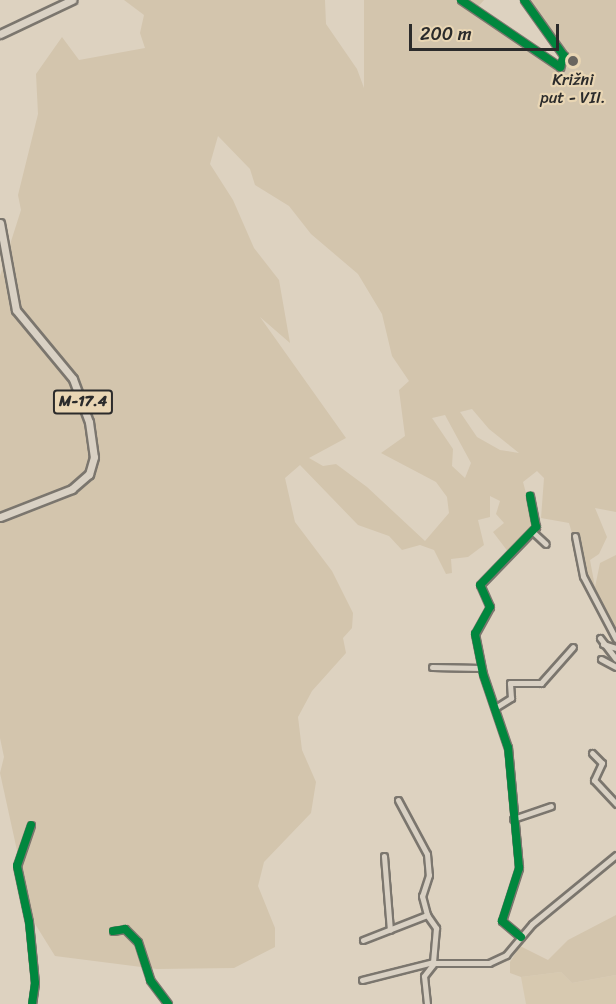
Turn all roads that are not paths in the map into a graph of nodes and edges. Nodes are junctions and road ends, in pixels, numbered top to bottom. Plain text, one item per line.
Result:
1 (72, 0) edge
2 (461, 0) edge
3 (524, 0) edge
4 (0, 34) edge
5 (0, 223) edge
6 (530, 496) dead end
7 (0, 517) edge
8 (534, 533) junction
9 (575, 536) dead end
10 (546, 544) dead end
11 (616, 639) edge
12 (573, 647) dead end
13 (616, 648) edge
14 (601, 659) dead end
15 (616, 659) edge
16 (432, 667) dead end
17 (616, 667) edge
18 (481, 668) junction
19 (495, 708) junction
20 (592, 753) dead end
21 (398, 800) dead end
22 (616, 804) edge
23 (551, 806) dead end
24 (513, 819) junction
25 (31, 825) dead end
26 (616, 855) edge
27 (384, 856) dead end
28 (427, 915) junction
29 (390, 930) junction
30 (113, 931) dead end
31 (521, 937) junction
32 (363, 940) dead end
33 (433, 962) junction
34 (362, 980) dead end
35 (32, 1004) edge
36 (168, 1004) edge
37 (427, 1004) edge

1 - 4 main road
2 - 3 street
5 - 7 main road, M-17.4
6 - 8 street
8 - 10 street
8 - 18 street
9 - 11 street
12 - 19 street
13 - 15 street
14 - 17 street
16 - 18 street
18 - 19 street
19 - 24 street
20 - 22 street
21 - 28 street
23 - 24 street
24 - 31 street
25 - 35 street
26 - 31 street
27 - 29 street
28 - 29 street
28 - 33 street
29 - 32 street
30 - 36 street
31 - 33 street
33 - 34 street
33 - 37 street

